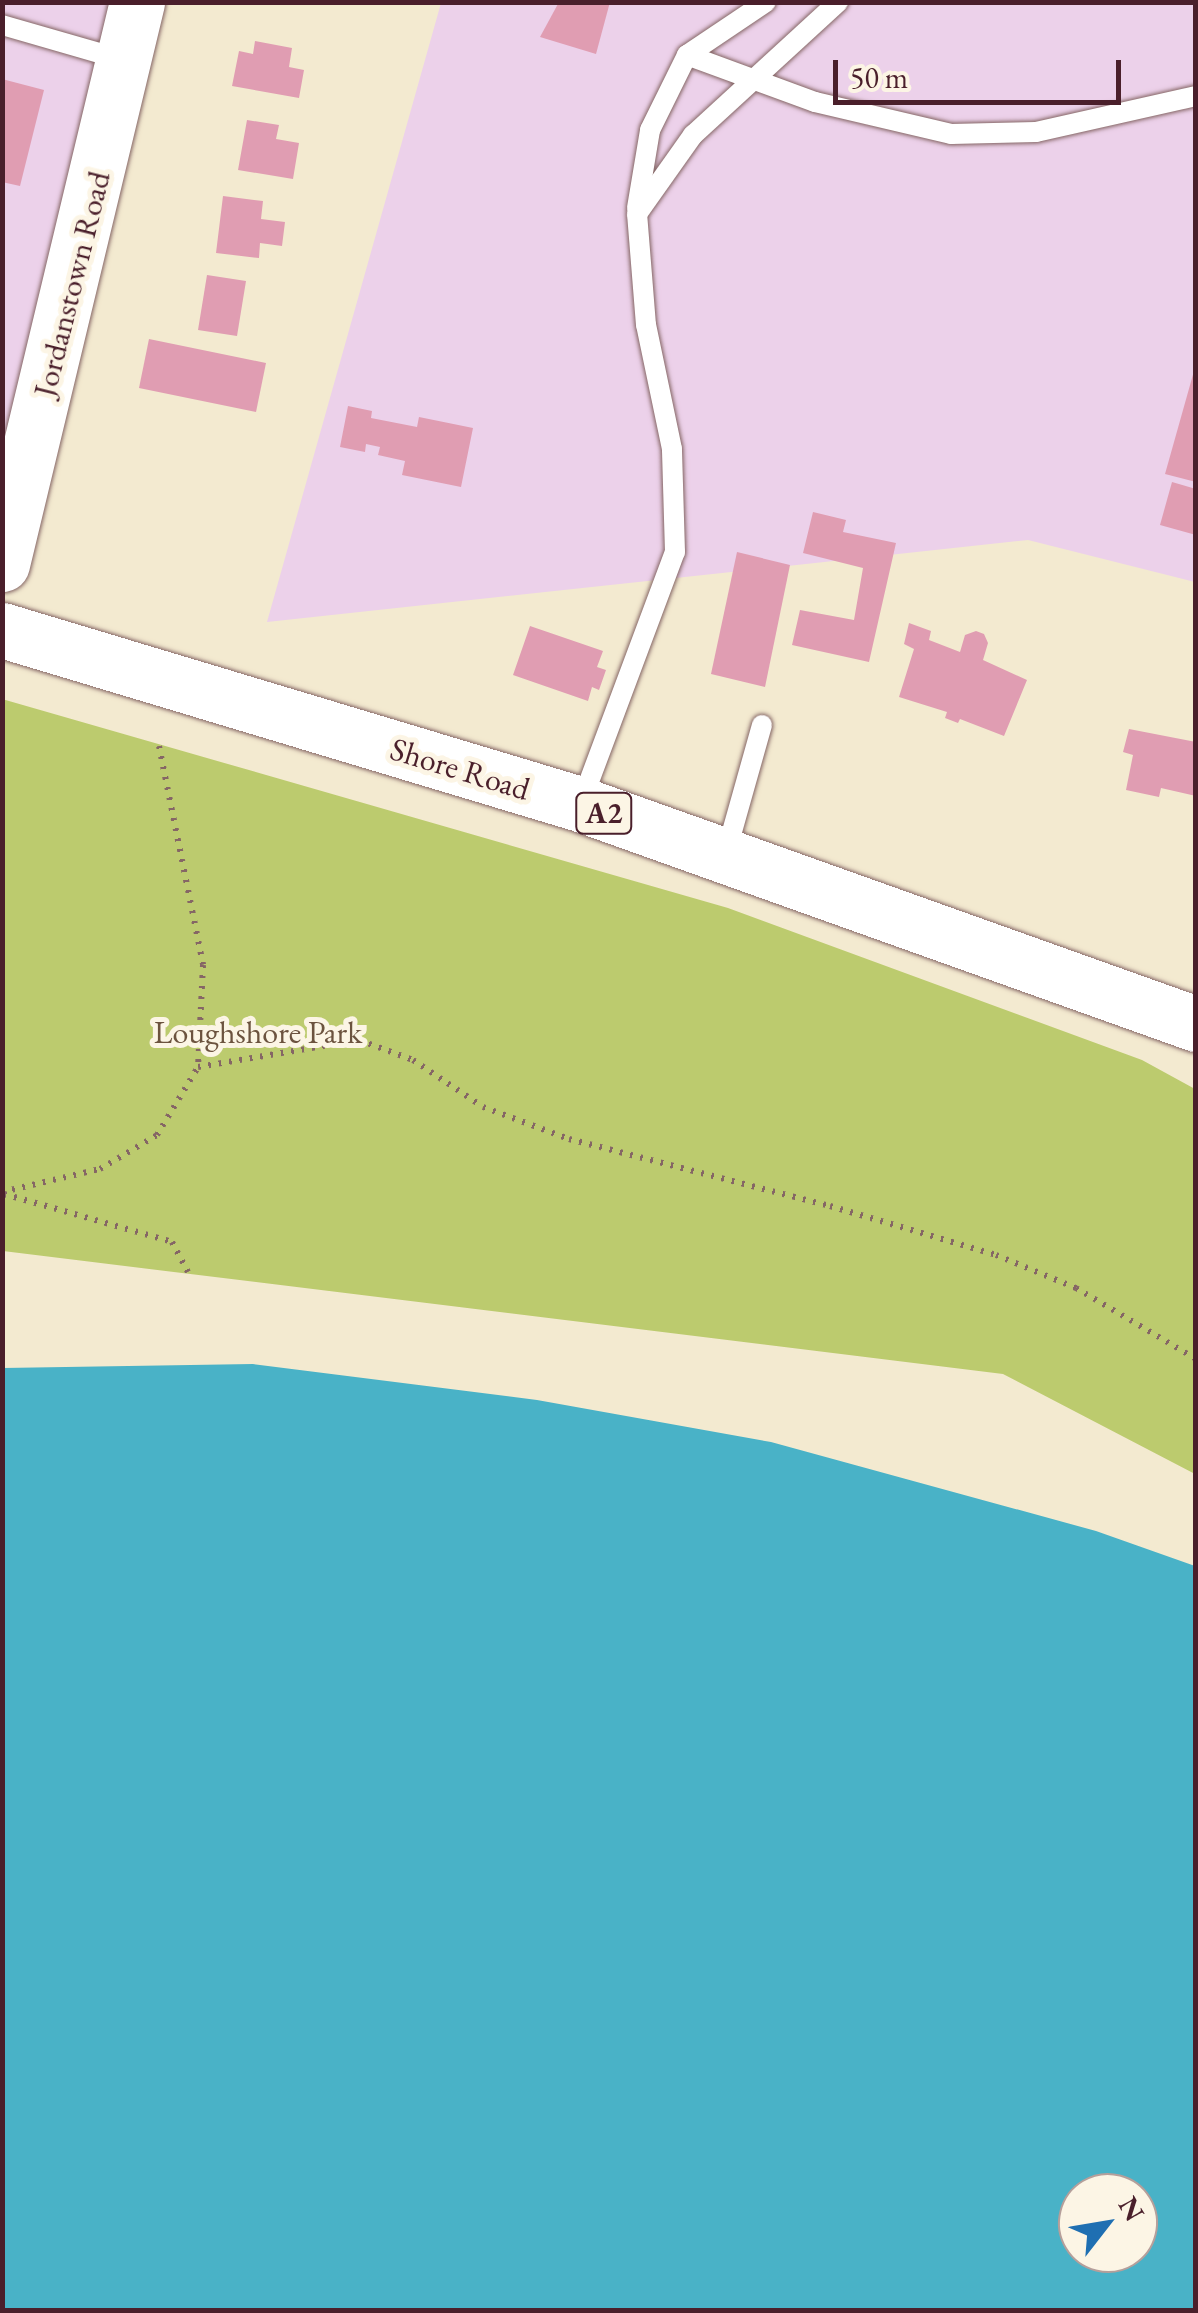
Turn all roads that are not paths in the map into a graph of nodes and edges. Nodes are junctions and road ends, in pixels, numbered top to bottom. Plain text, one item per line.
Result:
1 (137, 2) edge
2 (766, 2) edge
3 (838, 2) edge
4 (2, 24) edge
5 (687, 55) junction
6 (124, 61) junction
7 (754, 80) junction
8 (1196, 96) edge
9 (636, 214) junction
10 (2, 564) edge
11 (2, 630) edge
12 (762, 725) dead end
13 (580, 804) junction
14 (726, 855) junction
15 (1196, 1024) edge

1 - 6 main road, Jordanstown Road
2 - 5 lane
3 - 7 lane
4 - 6 lane
5 - 7 lane
5 - 9 lane
6 - 10 main road, Jordanstown Road
7 - 8 lane
7 - 9 lane
9 - 13 lane
11 - 13 main road, Shore Road / A2
12 - 14 lane
13 - 14 main road, Shore Road / A2
14 - 15 main road, Shore Road / A2

